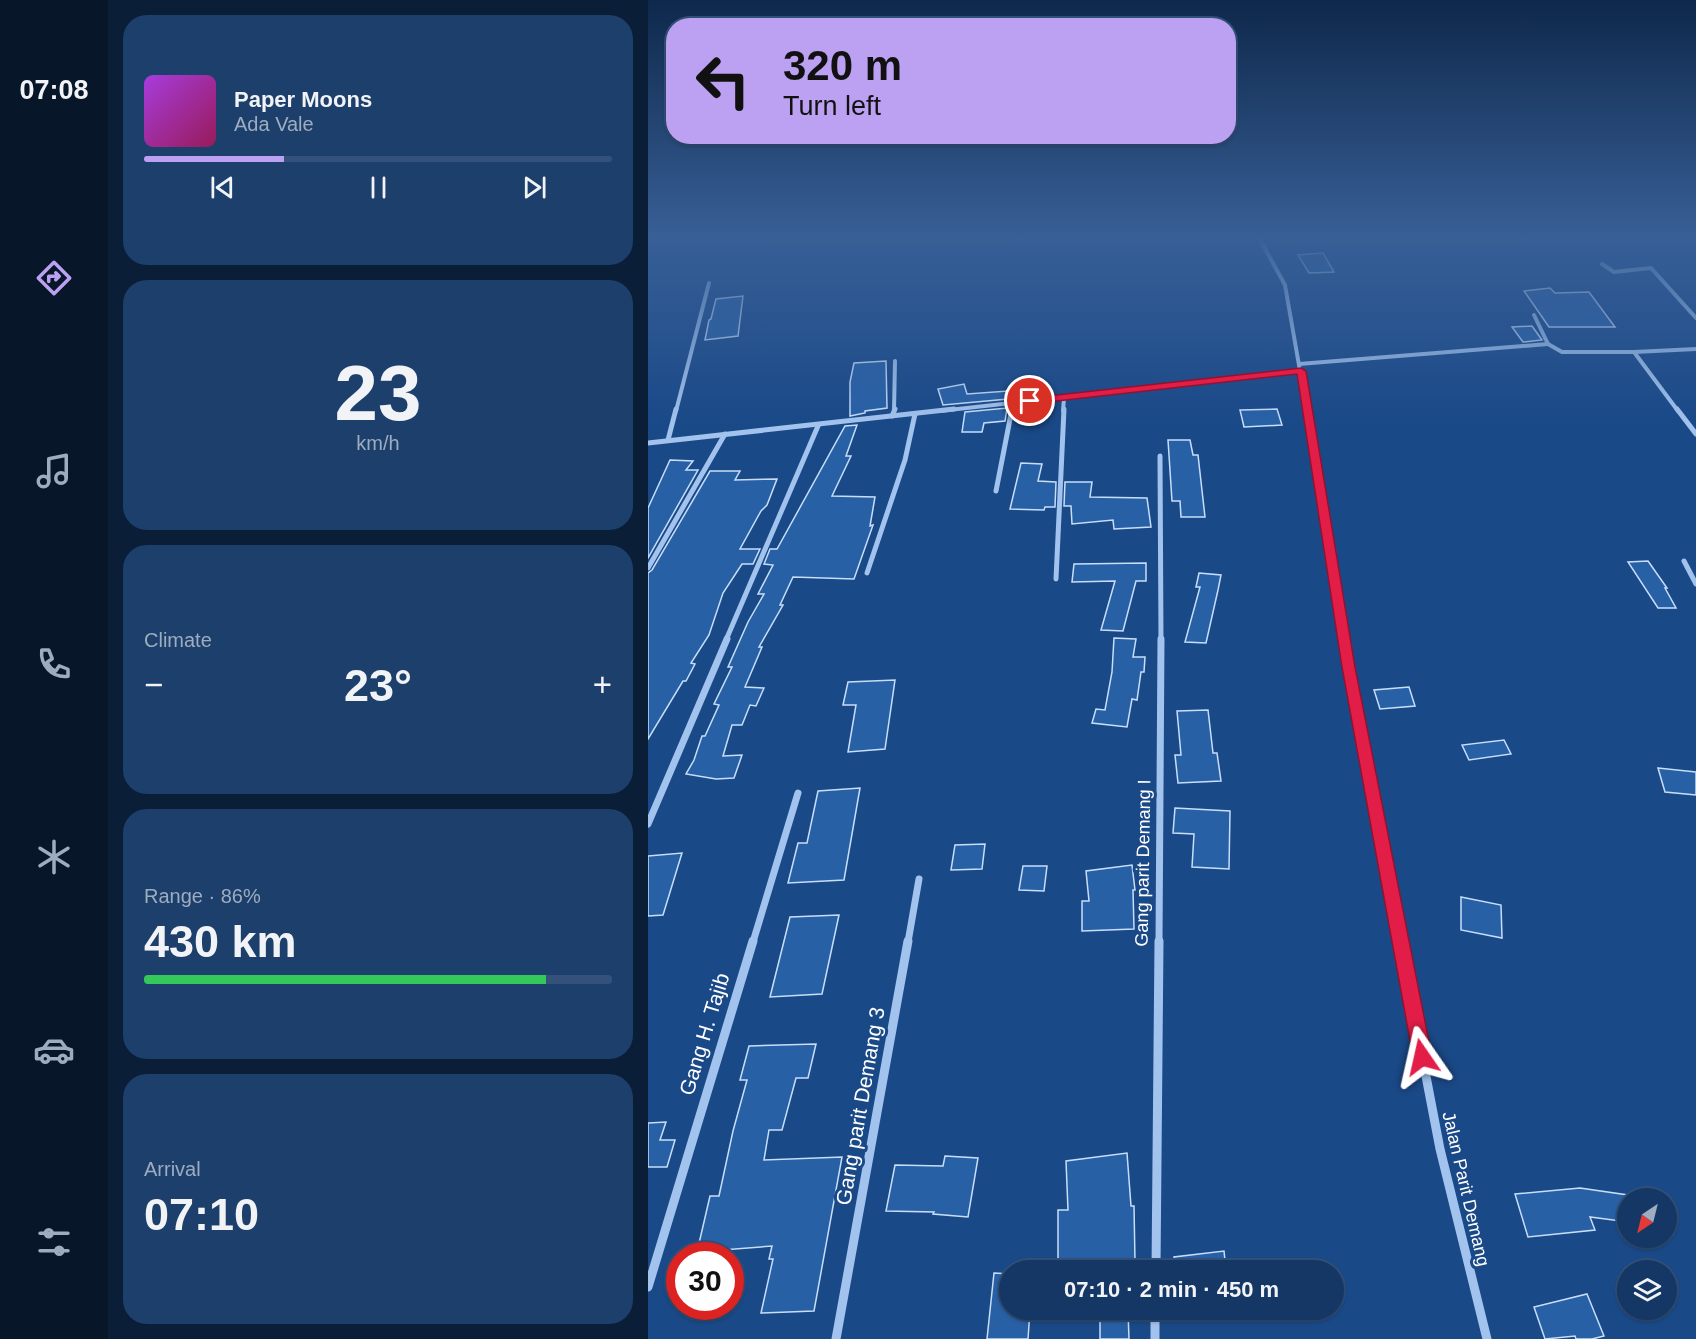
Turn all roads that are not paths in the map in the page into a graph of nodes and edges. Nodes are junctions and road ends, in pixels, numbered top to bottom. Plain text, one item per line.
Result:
1 (705, 298) edge
2 (1287, 298) edge
3 (1678, 298) edge
4 (1534, 315) dead end
5 (1696, 318) edge
6 (1548, 344) junction
7 (1696, 349) edge
8 (1634, 352) junction
9 (896, 361) dead end
10 (1300, 367) junction
11 (1064, 398) junction
12 (1013, 403) junction
13 (915, 414) junction
14 (892, 416) junction
15 (818, 426) junction
16 (1696, 434) edge
17 (724, 437) junction
18 (668, 440) junction
19 (648, 443) edge
20 (1160, 456) dead end
21 (996, 491) dead end
22 (1684, 561) dead end
23 (648, 568) edge
24 (867, 573) dead end
25 (1056, 579) dead end
26 (1696, 584) edge
27 (798, 793) dead end
28 (648, 824) edge
29 (919, 879) dead end
30 (1156, 1260) edge
31 (648, 1287) edge
32 (1155, 1320) edge
33 (836, 1339) edge
34 (1155, 1339) edge
35 (1487, 1339) edge

1 - 18 street
2 - 10 street, Jalan Parit Demang
3 - 5 street
4 - 6 street
6 - 8 street
6 - 10 street
7 - 8 street
8 - 16 street
9 - 14 street
10 - 11 street
10 - 35 street, Jalan Parit Demang
11 - 12 street
11 - 25 street
12 - 13 street
12 - 21 street
13 - 14 street
13 - 24 street
14 - 15 street
15 - 17 street
15 - 28 street
17 - 18 street
17 - 23 street
18 - 19 street
20 - 30 street, Gang parit Demang I
22 - 26 street
27 - 31 street, Gang H. Tajib
29 - 33 street, Gang parit Demang 3
32 - 34 street

